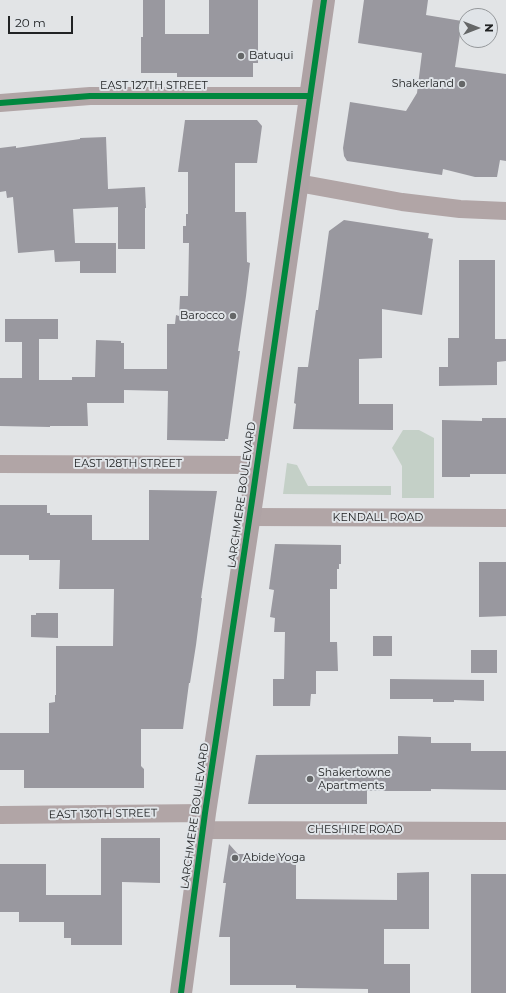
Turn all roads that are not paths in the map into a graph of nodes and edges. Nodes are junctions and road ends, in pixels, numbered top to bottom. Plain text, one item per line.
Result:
1 (324, 0) edge
2 (309, 96) junction
3 (0, 103) edge
4 (298, 183) junction
5 (506, 211) edge
6 (0, 464) edge
7 (257, 465) junction
8 (249, 517) junction
9 (506, 518) edge
10 (0, 815) edge
11 (204, 821) junction
12 (506, 831) edge
13 (181, 993) edge

1 - 2 main road, LARCHMERE BOULEVARD
2 - 3 street, EAST 127TH STREET
2 - 4 main road, LARCHMERE BOULEVARD
4 - 5 street
4 - 7 main road, LARCHMERE BOULEVARD
6 - 7 street, EAST 128TH STREET
7 - 8 main road, LARCHMERE BOULEVARD
8 - 9 street, KENDALL ROAD
8 - 11 main road, LARCHMERE BOULEVARD
10 - 11 street, EAST 130TH STREET
11 - 12 street, CHESHIRE ROAD
11 - 13 main road, LARCHMERE BOULEVARD

